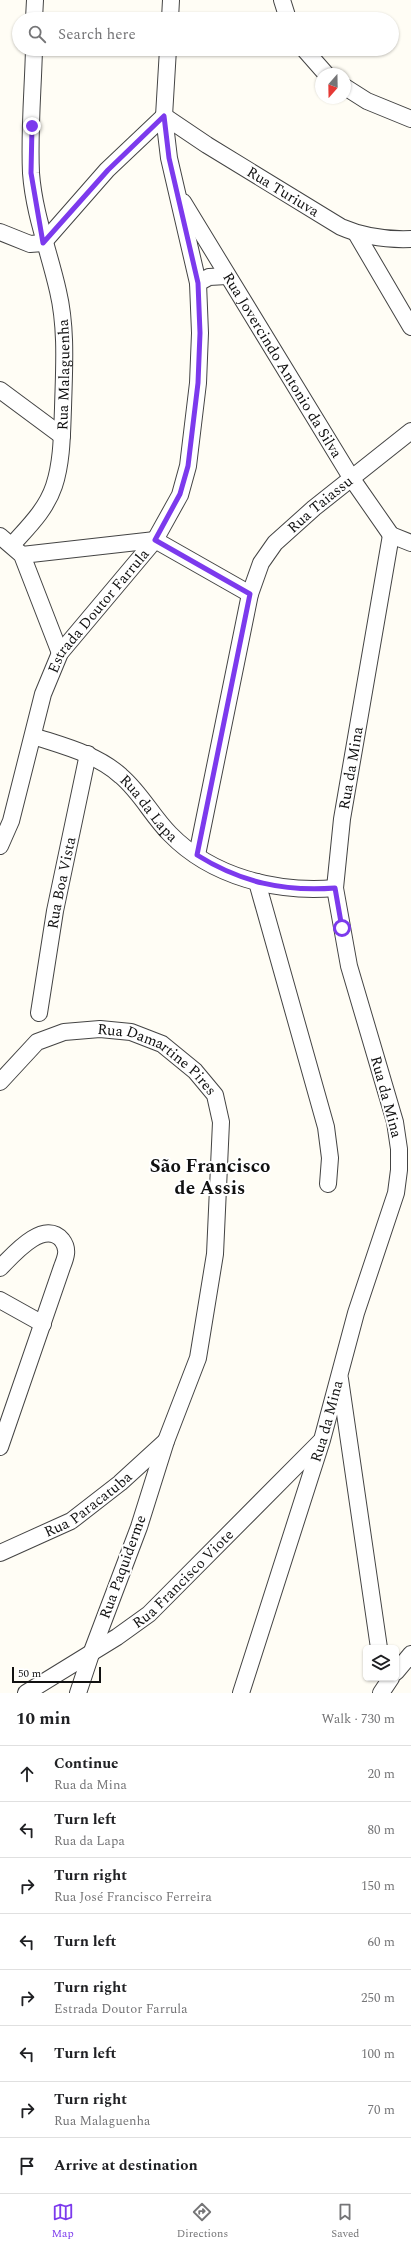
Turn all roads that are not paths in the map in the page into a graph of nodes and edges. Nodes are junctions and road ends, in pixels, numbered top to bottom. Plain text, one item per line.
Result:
1 (35, 0) edge
2 (171, 0) edge
3 (282, 0) edge
4 (34, 12) edge
5 (170, 12) edge
6 (286, 12) edge
7 (34, 56) edge
8 (168, 56) edge
9 (310, 56) edge
10 (321, 68) edge
11 (351, 91) edge
12 (164, 116) junction
13 (411, 119) edge
14 (177, 192) junction
15 (0, 232) edge
16 (357, 235) junction
17 (411, 239) edge
18 (43, 243) junction
19 (227, 276) junction
20 (198, 283) junction
21 (411, 327) edge
22 (0, 390) edge
23 (411, 431) edge
24 (62, 436) junction
25 (352, 479) junction
26 (391, 535) junction
27 (155, 540) junction
28 (411, 543) edge
29 (12, 546) edge
30 (250, 594) junction
31 (60, 653) junction
32 (33, 736) junction
33 (88, 754) junction
34 (0, 846) edge
35 (197, 855) junction
36 (257, 882) junction
37 (335, 888) junction
38 (39, 1013) dead end
39 (0, 1082) edge
40 (405, 1144) edge
41 (328, 1184) dead end
42 (0, 1268) edge
43 (0, 1300) edge
44 (43, 1324) junction
45 (339, 1372) junction
46 (322, 1440) junction
47 (166, 1441) junction
48 (0, 1447) edge
49 (0, 1553) edge
50 (378, 1645) edge
51 (91, 1654) junction
52 (411, 1654) edge
53 (399, 1668) edge
54 (26, 1693) edge
55 (78, 1693) edge
56 (241, 1693) edge

1 - 4 street
2 - 5 street
3 - 6 street
7 - 18 street, Rua Malaguenha
8 - 12 street, Estrada Doutor Farrula
9 - 10 street
11 - 13 street
12 - 14 street, Estrada Doutor Farrula
12 - 16 street, Rua Turiuva
12 - 18 street
14 - 19 street, Rua Jovercindo Antonio da Silva
14 - 20 street, Estrada Doutor Farrula
15 - 18 street
16 - 17 street, Rua Turiuva
16 - 21 street
18 - 24 street, Rua Malaguenha
19 - 20 street
19 - 25 street, Rua Jovercindo Antonio da Silva
20 - 27 street, Estrada Doutor Farrula
22 - 24 street
23 - 25 street, Rua Taiassu
24 - 29 street, Rua Malaguenha
25 - 26 street, Rua Jovercindo Antonio da Silva
25 - 30 street, Rua Taiassu
26 - 28 street
26 - 37 street, Rua da Mina
27 - 29 street
27 - 30 street
27 - 31 street, Estrada Doutor Farrula
29 - 31 street
30 - 35 street, Rua Taiassu
31 - 32 street, Estrada Doutor Farrula
32 - 33 street, Rua da Lapa
32 - 34 street, Estrada Doutor Farrula
33 - 35 street, Rua da Lapa
33 - 38 street, Rua Boa Vista
35 - 36 street, Rua da Lapa
36 - 37 street, Rua da Lapa
36 - 41 street
37 - 40 street, Rua da Mina
39 - 47 street, Rua Damartine Pires
40 - 45 street, Rua da Mina
42 - 44 street
43 - 44 street
44 - 48 street
45 - 46 street, Rua da Mina
45 - 50 street
46 - 51 street, Rua Francisco Viote
46 - 56 street, Rua da Mina
47 - 49 street, Rua Paracatuba
47 - 51 street, Rua Paquiderme
51 - 54 street, Rua Francisco Viote
51 - 55 street, Rua Paquiderme
52 - 53 street

